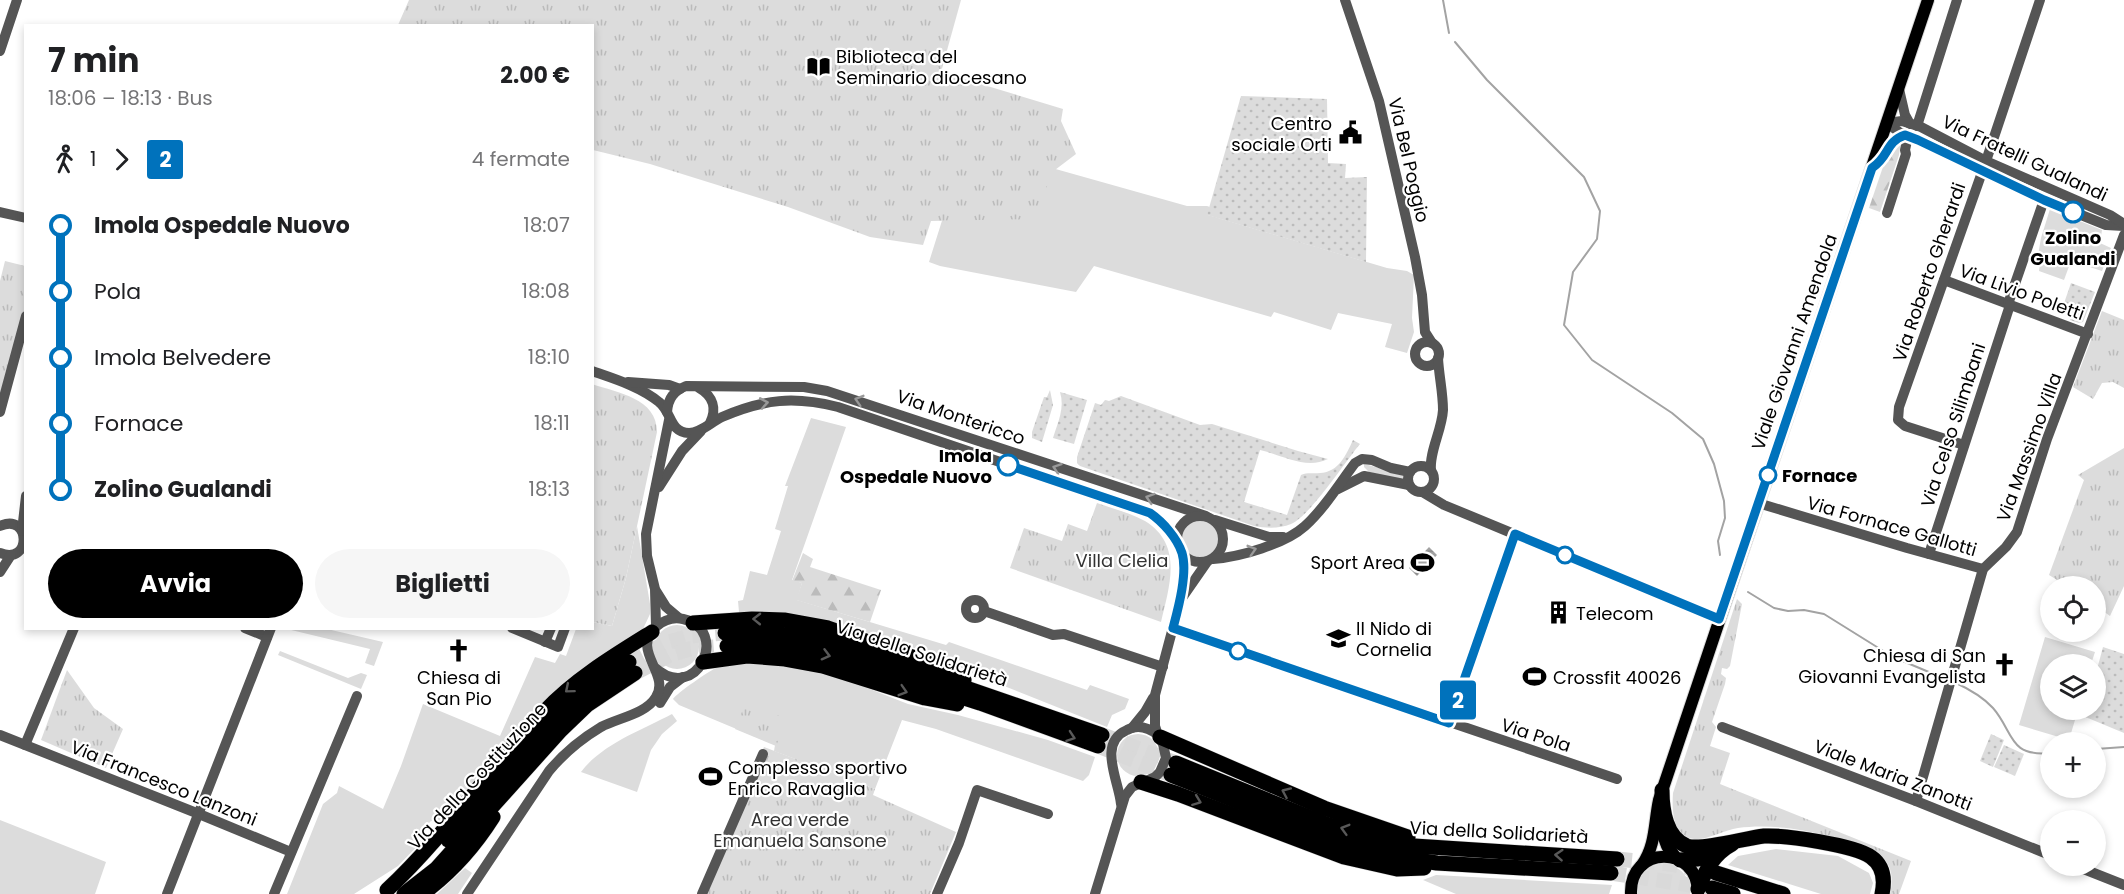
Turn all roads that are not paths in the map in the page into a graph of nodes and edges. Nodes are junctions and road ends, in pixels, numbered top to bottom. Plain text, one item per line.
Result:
1 (17, 0) edge
2 (1345, 0) edge
3 (1928, 0) edge
4 (1957, 0) edge
5 (2040, 0) edge
6 (0, 51) edge
7 (1899, 89) junction
8 (1887, 123) junction
9 (1913, 125) junction
10 (1906, 136) junction
11 (1984, 166) junction
12 (1872, 168) junction
13 (2044, 200) junction
14 (0, 212) edge
15 (1887, 213) dead end
16 (24, 218) edge
17 (2124, 225) edge
18 (2124, 235) edge
19 (1944, 280) junction
20 (2009, 305) junction
21 (24, 330) edge
22 (1425, 332) junction
23 (2088, 334) junction
24 (1432, 343) junction
25 (1418, 345) junction
26 (1438, 358) junction
27 (20, 359) edge
28 (1423, 366) junction
29 (594, 372) edge
30 (1439, 376) junction
31 (622, 382) junction
32 (680, 388) junction
33 (699, 388) junction
34 (0, 412) edge
35 (668, 416) junction
36 (706, 426) junction
37 (1964, 445) junction
38 (1357, 461) junction
39 (1426, 468) junction
40 (1410, 472) junction
41 (1364, 476) junction
42 (1409, 485) junction
43 (1434, 485) junction
44 (1333, 493) junction
45 (1424, 493) junction
46 (24, 499) edge
47 (652, 501) junction
48 (1758, 504) junction
49 (1444, 505) junction
50 (1210, 518) junction
51 (5, 524) edge
52 (1515, 534) junction
53 (1289, 536) junction
54 (24, 541) edge
55 (1180, 549) junction
56 (5, 554) edge
57 (1929, 554) junction
58 (1210, 560) junction
59 (1983, 569) junction
60 (0, 572) edge
61 (655, 589) junction
62 (1180, 601) junction
63 (984, 611) dead end
64 (1719, 619) junction
65 (686, 621) junction
66 (1173, 628) junction
67 (654, 629) junction
68 (73, 630) edge
69 (517, 630) edge
70 (550, 630) edge
71 (564, 630) edge
72 (269, 633) edge
73 (545, 642) junction
74 (703, 663) junction
75 (654, 667) junction
76 (1162, 667) junction
77 (683, 677) junction
78 (1155, 695) junction
79 (357, 696) dead end
80 (990, 696) junction
81 (1025, 721) junction
82 (1449, 723) junction
83 (1722, 727) dead end
84 (1132, 728) junction
85 (0, 735) edge
86 (1159, 736) junction
87 (24, 745) junction
88 (763, 754) dead end
89 (1114, 769) junction
90 (520, 777) junction
91 (1617, 779) dead end
92 (1140, 782) junction
93 (1662, 790) junction
94 (1916, 801) junction
95 (1121, 804) junction
96 (1656, 812) junction
97 (1048, 813) dead end
98 (199, 814) junction
99 (1743, 839) junction
100 (1482, 849) junction
101 (1721, 851) junction
102 (2040, 851) edge
103 (291, 852) junction
104 (1617, 859) tunnel mouth
105 (1678, 860) junction
106 (1476, 865) junction
107 (1642, 865) junction
108 (1611, 873) tunnel mouth
109 (2101, 876) edge
110 (2124, 885) edge
111 (1706, 886) edge
112 (384, 892) edge
113 (1630, 892) edge
114 (166, 894) edge
115 (274, 894) edge
116 (404, 894) edge
117 (422, 894) edge
118 (467, 894) edge
119 (475, 894) edge
120 (702, 894) edge
121 (937, 894) edge
122 (1095, 894) edge
123 (1733, 894) edge
124 (1783, 894) edge
125 (1882, 894) edge

1 - 6 street
2 - 22 street, Via Bel Poggio
3 - 7 main road, Viale Giovanni Amendola
4 - 9 street
5 - 11 street, Via Roberto Gherardi
7 - 8 main road, Viale Giovanni Amendola
7 - 9 street
8 - 9 street, Via Fratelli Gualandi
8 - 10 street, Via Fratelli Gualandi
8 - 12 main road, Viale Giovanni Amendola
9 - 11 street, Via Fratelli Gualandi
10 - 11 street, Via Fratelli Gualandi
10 - 12 street
10 - 15 street
11 - 13 street, Via Fratelli Gualandi
11 - 17 street, Via Fratelli Gualandi
11 - 19 street, Via Roberto Gherardi
12 - 48 main road, Viale Giovanni Amendola
13 - 17 street, Via Fratelli Gualandi
13 - 20 street, Via Celso Silimbani
14 - 16 street
18 - 23 street, Via Massimo Villa
19 - 20 street, Via Livio Poletti
19 - 37 street, Via Roberto Gherardi
20 - 23 street, Via Livio Poletti
20 - 37 street, Via Celso Silimbani
21 - 27 street
22 - 24 street, Via Bel Poggio
22 - 25 street
23 - 59 street, Via Massimo Villa
24 - 25 street
24 - 26 street, Via Bel Poggio
25 - 28 street
26 - 28 street
26 - 30 street, Via Bel Poggio
27 - 34 street
28 - 30 street
29 - 31 street, Via Montericco
30 - 39 street, Via Bel Poggio
31 - 32 street, Via Montericco
31 - 35 street, Via Montericco
32 - 33 street, Via Montericco
32 - 35 street
33 - 36 street
50 -> 33 street, Via Montericco
35 - 36 street, Via Montericco
35 - 47 street
36 - 47 street
36 -> 55 street, Via Montericco
37 - 57 street, Via Celso Silimbani
38 - 40 street
38 - 41 street
38 - 44 street
39 - 40 street
39 - 43 street, Via Bel Poggio
40 - 42 street
41 - 42 street
41 - 44 street
42 - 45 street
43 - 45 street
43 - 49 street, Via Bel Poggio
44 - 53 street
45 - 49 street
46 - 51 street
47 - 61 street
48 - 57 street, Via Fornace Gallotti
48 - 64 main road, Viale Giovanni Amendola
49 - 52 street
50 - 53 street
50 - 55 street
50 - 58 street
51 - 54 street
52 - 64 street
52 - 82 street
58 -> 53 street
54 - 56 street
55 - 58 street
55 - 62 street
56 - 60 street
57 - 59 street, Via Fornace Gallotti
58 - 62 street
59 - 94 street, Via Massimo Villa
61 - 65 street
61 - 67 street
62 - 66 street
63 - 76 street
64 - 93 main road, Viale Giovanni Amendola
65 - 67 street
65 - 74 street
80 -> 65 highway
66 - 76 street
66 - 82 street, Via Pola
67 - 75 street
67 -> 112 highway
68 - 87 street
69 - 73 street
70 - 73 street
71 - 73 street
72 - 98 street
74 - 77 street
74 -> 81 highway
75 - 77 street
75 - 118 street
76 - 78 street
77 - 119 street
78 - 84 street
78 - 86 street
79 - 103 street
81 -> 80 highway, Via della Solidarietà
80 -> 81 highway, Via della Solidarietà
82 - 91 street, Via Pola
83 - 94 street, Viale Maria Zanotti
84 - 86 street
84 - 89 street
85 - 87 street, Via Francesco Lanzoni
86 - 92 street
100 -> 86 highway
87 - 98 street, Via Francesco Lanzoni
88 - 120 street
89 - 92 street
89 - 95 street
90 - 112 highway, Via della Costituzione
90 - 116 highway, Via della Costituzione
90 - 117 highway
92 - 95 street
92 -> 106 highway
93 - 96 main road, Viale Giovanni Amendola
93 - 99 highway
94 - 102 street, Viale Maria Zanotti
95 - 122 street
96 - 105 main road
96 - 107 main road, Viale Giovanni Amendola
97 - 121 street
98 - 103 street, Via Francesco Lanzoni
98 - 114 street
99 - 101 highway
99 - 125 highway
104 -> 100 highway, Via della Solidarietà
100 -> 106 highway, Via della Solidarietà
101 - 105 highway
101 - 111 highway
103 - 115 street
105 - 107 main road
105 - 111 main road
106 - 108 highway, Via della Solidarietà
107 - 113 main road, Viale Giovanni Amendola
109 - 110 street
111 - 123 highway
111 - 124 highway

